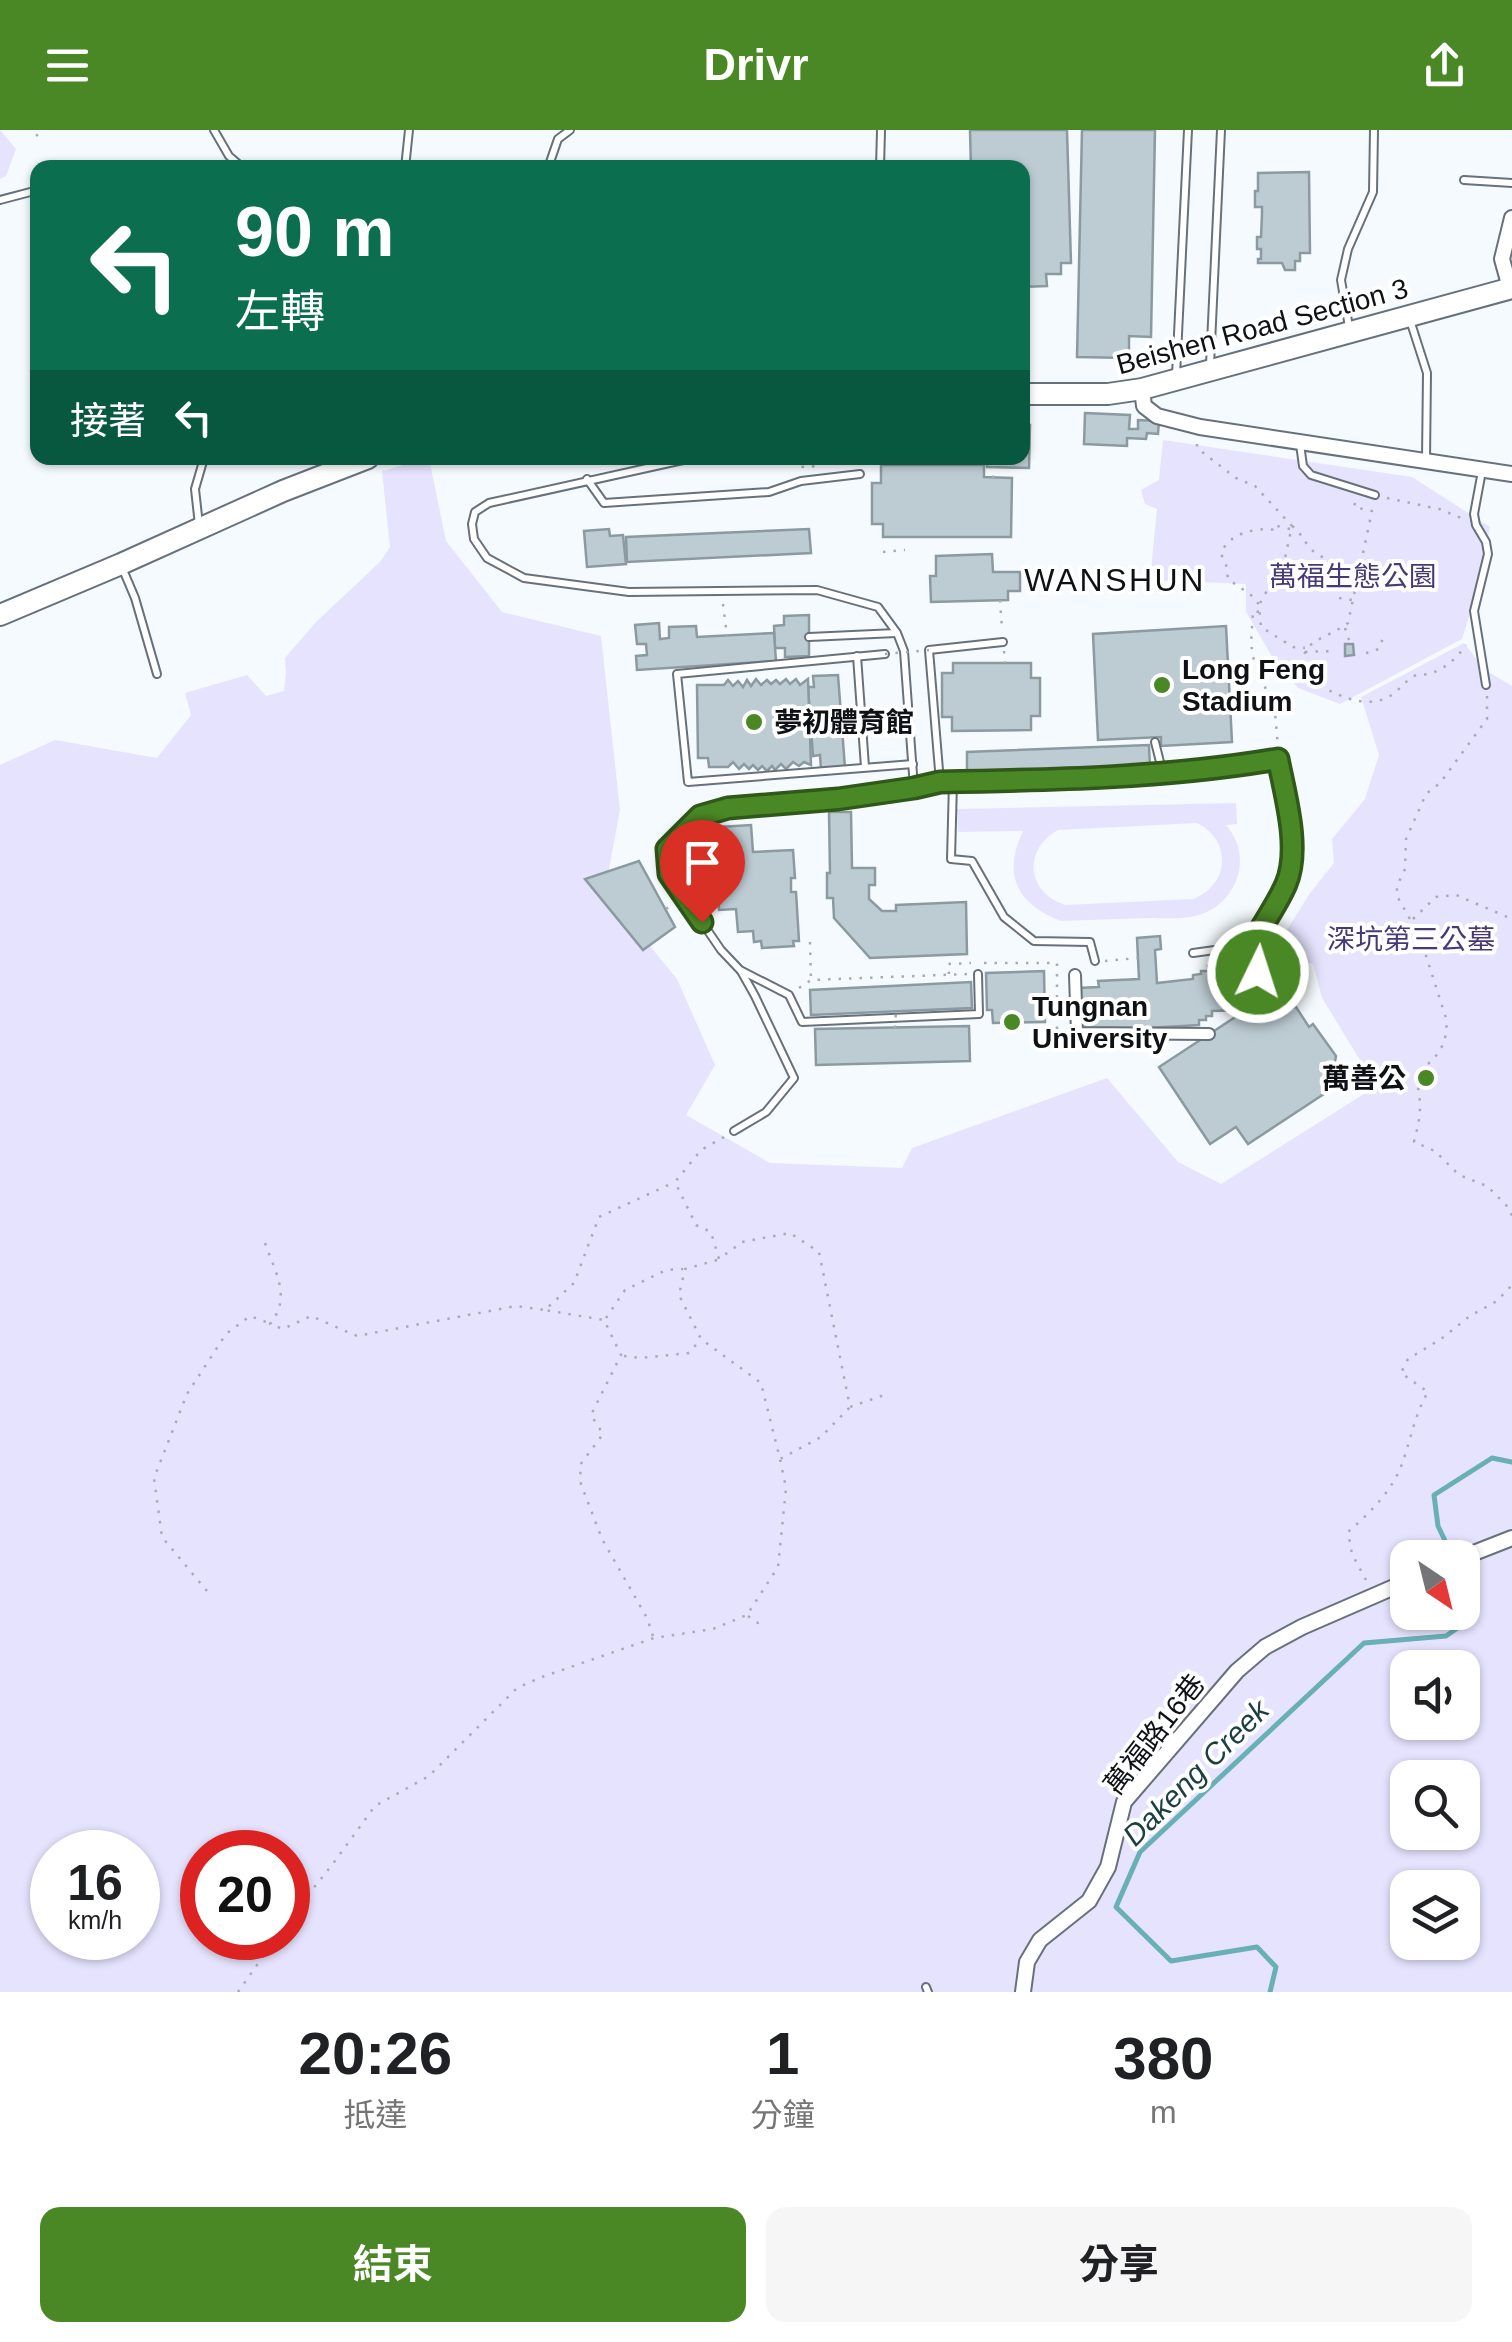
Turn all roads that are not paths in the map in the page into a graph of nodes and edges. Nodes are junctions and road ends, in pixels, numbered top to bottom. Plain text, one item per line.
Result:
1 (214, 130) edge
2 (408, 130) edge
3 (570, 130) edge
4 (881, 130) edge
5 (1188, 130) edge
6 (1221, 130) edge
7 (1374, 130) edge
8 (234, 160) edge
9 (405, 160) edge
10 (551, 160) edge
11 (880, 160) edge
12 (1464, 180) dead end
13 (1512, 183) edge
14 (30, 192) edge
15 (0, 200) edge
16 (1512, 218) edge
17 (1511, 290) edge
18 (1408, 317) junction
19 (1350, 333) junction
20 (1210, 372) junction
21 (1176, 381) junction
22 (1142, 389) junction
23 (1030, 394) edge
24 (1300, 442) junction
25 (1426, 462) junction
26 (202, 465) edge
27 (351, 465) edge
28 (658, 465) edge
29 (1482, 470) junction
30 (860, 474) dead end
31 (1512, 474) edge
32 (586, 480) junction
33 (1375, 496) road end
34 (200, 528) junction
35 (121, 564) junction
36 (0, 615) edge
37 (898, 633) junction
38 (809, 637) dead end
39 (1004, 642) dead end
40 (885, 654) road end
41 (857, 656) junction
42 (157, 674) dead end
43 (1486, 685) road end
44 (1156, 742) dead end
45 (913, 764) junction
46 (866, 767) junction
47 (1163, 774) junction
48 (940, 782) junction
49 (953, 782) junction
50 (914, 788) junction
51 (1251, 946) junction
52 (1193, 953) dead end
53 (1095, 962) road end
54 (740, 970) junction
55 (978, 974) road end
56 (1075, 974) dead end
57 (1260, 1002) dead end
58 (1210, 1034) dead end
59 (734, 1131) road end
60 (1512, 1538) edge
61 (1480, 1551) edge
62 (1390, 1589) edge
63 (1022, 1992) edge

1 - 8 lane
2 - 9 lane
3 - 10 lane
4 - 11 lane
5 - 21 lane
6 - 20 lane
7 - 19 lane
12 - 13 lane
14 - 15 lane
16 - 17 street
17 - 18 main road, Beishen Road Section 3
18 - 19 main road, Beishen Road Section 3
18 - 25 lane
19 - 20 main road, Beishen Road Section 3
20 - 21 main road, Beishen Road Section 3
21 - 22 main road, Beishen Road Section 3
22 - 23 main road, Beishen Road Section 3
22 - 24 street
24 - 25 street
24 - 33 lane
25 - 29 street
26 - 34 lane
27 - 34 main road
28 - 32 lane
29 - 31 street
29 - 43 lane
30 - 32 lane
32 - 37 lane
34 - 35 main road
35 - 36 main road
35 - 42 lane
37 - 38 lane
37 - 45 lane
39 - 48 lane
40 - 41 lane
41 - 46 lane
41 - 46 lane
44 - 47 lane
45 - 46 lane
45 - 50 lane
47 - 49 lane
47 - 51 lane
48 - 49 lane
48 - 50 lane
49 - 53 lane
50 - 54 lane
51 - 52 lane
51 - 57 lane
54 - 55 lane
54 - 59 lane
56 - 58 street
60 - 61 street
62 - 63 street, 萬福路16巷

